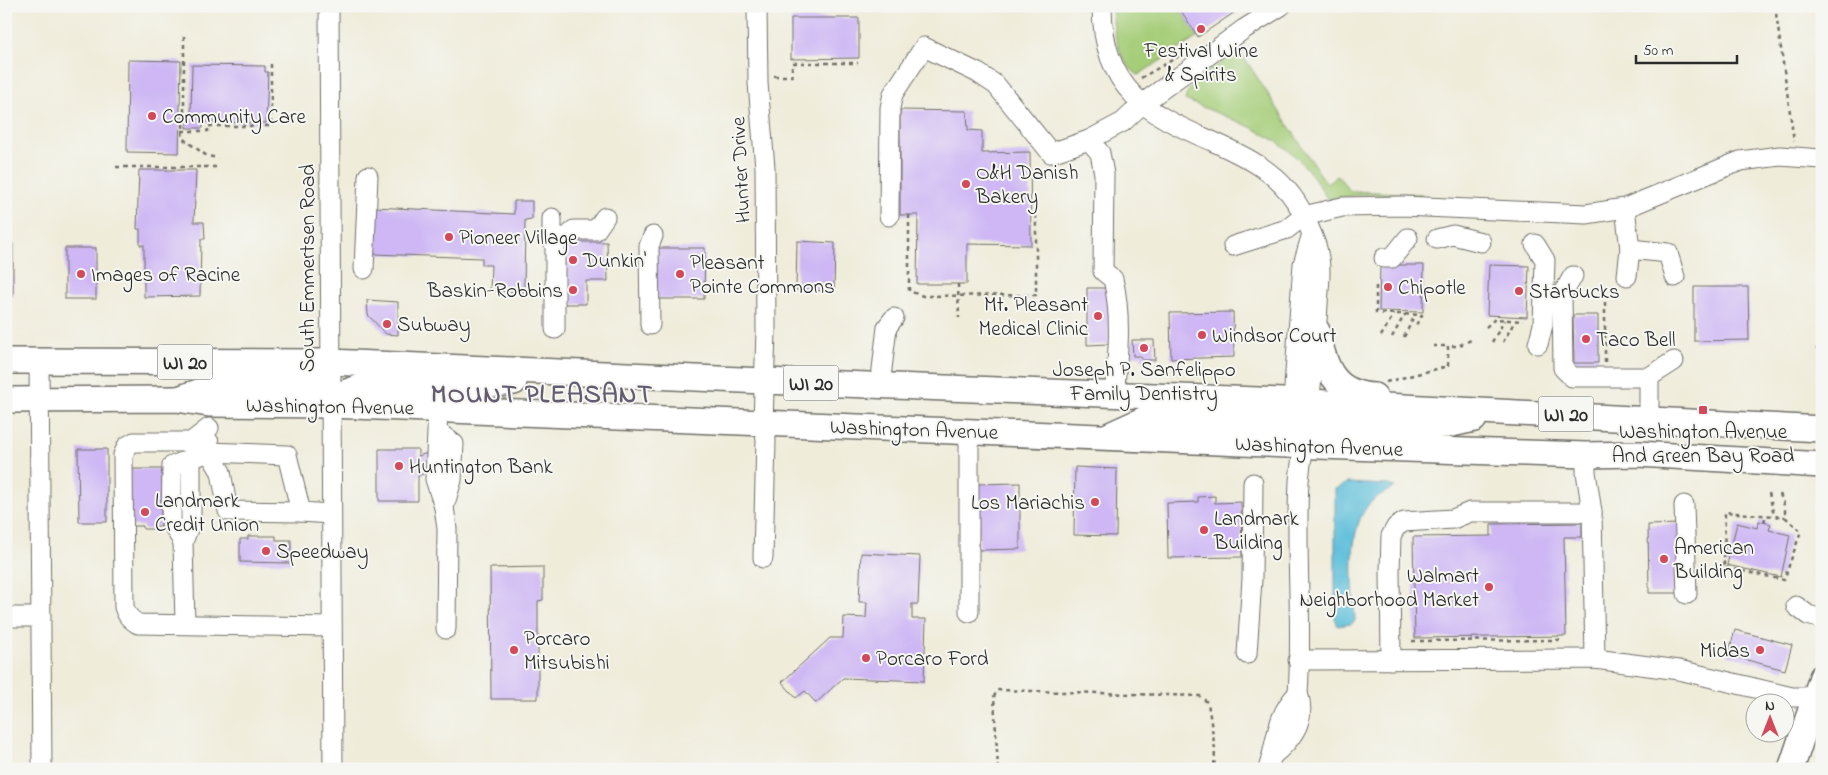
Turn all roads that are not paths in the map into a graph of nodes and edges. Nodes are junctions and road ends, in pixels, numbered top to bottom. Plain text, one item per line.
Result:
1 (329, 6) edge
2 (757, 6) edge
3 (1102, 6) edge
4 (1281, 6) edge
5 (1142, 104) junction
6 (1088, 140) junction
7 (1822, 159) edge
8 (368, 176) dead end
9 (1455, 208) junction
10 (1625, 208) junction
11 (889, 216) dead end
12 (1304, 216) junction
13 (605, 217) dead end
14 (552, 218) dead end
15 (653, 236) dead end
16 (1311, 236) junction
17 (1408, 238) dead end
18 (1481, 242) dead end
19 (1535, 244) dead end
20 (1232, 246) dead end
21 (555, 247) junction
22 (1630, 249) junction
23 (1384, 258) dead end
24 (364, 269) dead end
25 (1573, 276) dead end
26 (1627, 276) dead end
27 (1675, 277) dead end
28 (894, 318) dead end
29 (650, 325) dead end
30 (555, 329) dead end
31 (1317, 331) junction
32 (1538, 344) dead end
33 (6, 360) edge
34 (39, 361) junction
35 (1674, 361) dead end
36 (330, 362) junction
37 (564, 372) junction
38 (1649, 377) junction
39 (764, 382) junction
40 (880, 386) junction
41 (1114, 394) junction
42 (176, 399) junction
43 (6, 400) edge
44 (40, 401) junction
45 (330, 405) junction
46 (1509, 411) junction
47 (209, 416) junction
48 (1649, 418) junction
49 (438, 420) junction
50 (763, 422) junction
51 (1299, 424) junction
52 (1822, 429) edge
53 (968, 431) junction
54 (209, 452) junction
55 (1586, 455) junction
56 (1822, 465) edge
57 (1253, 483) dead end
58 (1684, 505) dead end
59 (301, 512) junction
60 (1592, 512) junction
61 (331, 514) junction
62 (763, 558) dead end
63 (1687, 594) dead end
64 (1796, 606) dead end
65 (968, 612) dead end
66 (6, 617) edge
67 (41, 617) junction
68 (1822, 619) edge
69 (185, 624) junction
70 (332, 627) junction
71 (446, 629) dead end
72 (1247, 654) dead end
73 (1595, 659) junction
74 (1298, 660) junction
75 (1391, 660) junction
76 (1818, 687) edge
77 (1270, 762) edge
78 (42, 769) edge
79 (333, 769) edge
80 (1791, 769) edge

1 - 36 street, South Emmertsen Road
2 - 39 street, Hunter Drive
3 - 5 street
4 - 5 street
5 - 6 street
5 - 12 street
6 - 11 street
6 - 41 street
7 - 10 street
8 - 24 street
9 - 10 street
9 - 12 street
9 - 18 street
10 - 22 street
12 - 16 street
12 - 20 street
13 - 21 street
14 - 21 street
15 - 29 street
16 - 31 street
16 - 51 street
17 - 23 street
19 - 32 street
21 - 30 street
22 - 26 street
22 - 27 street
25 - 38 street
28 - 40 street
31 - 46 main road
31 - 51 street
33 - 34 main road, Washington Avenue / WI 20
34 - 36 main road, Washington Avenue / WI 20
34 - 44 street
35 - 38 street
36 - 37 main road, Washington Avenue / WI 20
36 - 42 main road
36 - 45 street, South Emmertsen Road
37 - 39 main road, Washington Avenue / WI 20
37 - 45 main road
38 - 48 street
39 - 40 main road, Washington Avenue / WI 20
39 - 50 street, Hunter Drive
40 - 41 main road, Washington Avenue / WI 20
41 - 51 main road, Washington Avenue / WI 20
42 - 44 main road, Washington Avenue / WI 20
42 - 47 main road, Washington Avenue / WI 20
43 - 44 main road, Washington Avenue / WI 20
44 - 67 street
45 - 47 main road, Washington Avenue / WI 20
45 - 49 main road, Washington Avenue / WI 20
45 - 61 street, South Emmertsen Road
46 - 48 main road, Washington Avenue / WI 20
46 - 51 main road, Washington Avenue / WI 20
47 - 54 street
47 - 69 street
48 - 52 main road, Washington Avenue / WI 20
49 - 50 main road, Washington Avenue / WI 20
49 - 71 street
50 - 53 main road, Washington Avenue / WI 20
50 - 62 street, Hunter Drive
51 - 53 main road, Washington Avenue / WI 20
51 - 55 main road, Washington Avenue / WI 20
51 - 74 street
53 - 65 street
54 - 59 street
54 - 59 street
54 - 69 street
55 - 56 main road, Washington Avenue / WI 20
55 - 60 street
57 - 72 street
58 - 63 street
59 - 61 street
60 - 73 street
60 - 75 street
61 - 70 street, South Emmertsen Road
64 - 68 street
66 - 67 street
67 - 78 street
69 - 70 street
70 - 79 street, South Emmertsen Road
73 - 75 street
73 - 76 street
74 - 75 street
74 - 77 street
76 - 80 main road

